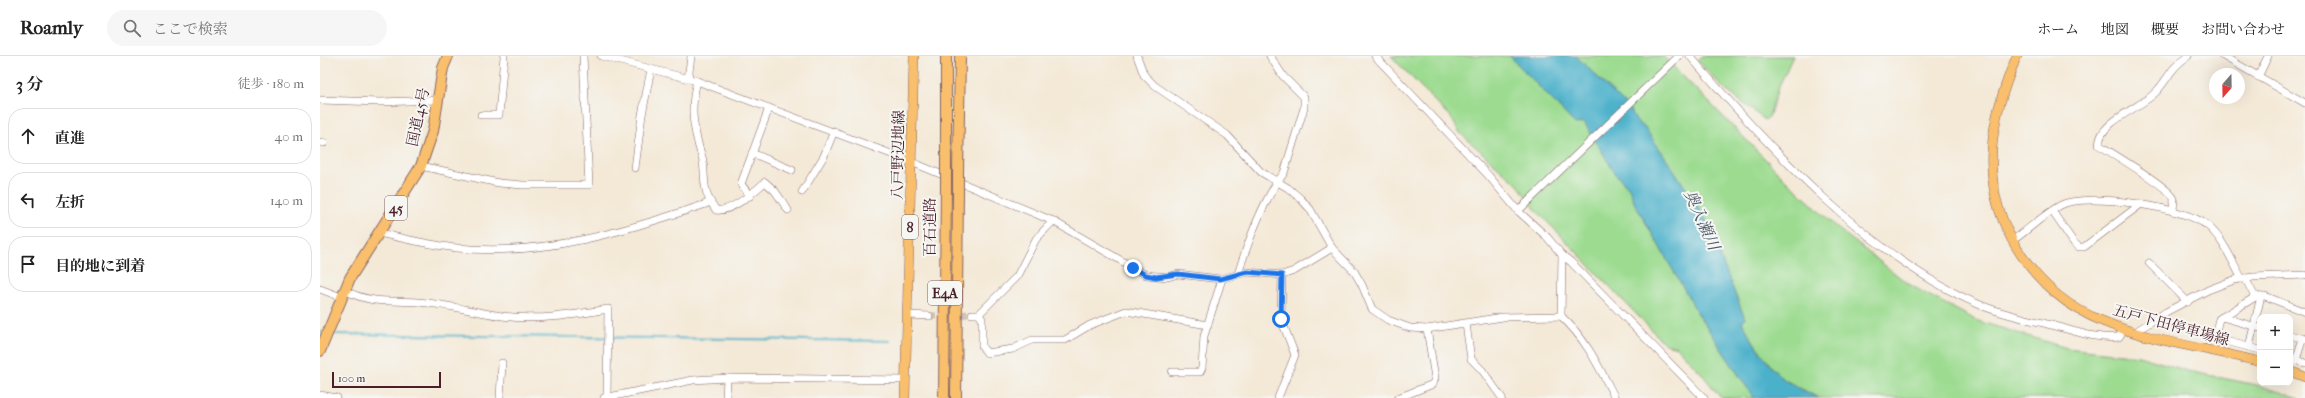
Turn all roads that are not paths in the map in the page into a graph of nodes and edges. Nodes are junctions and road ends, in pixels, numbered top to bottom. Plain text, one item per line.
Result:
1 (448, 56) edge
2 (504, 56) edge
3 (583, 56) edge
4 (601, 56) edge
5 (691, 56) edge
6 (914, 56) edge
7 (946, 56) edge
8 (960, 56) edge
9 (1137, 56) edge
10 (1270, 56) edge
11 (1375, 56) edge
12 (1679, 56) edge
13 (1690, 56) edge
14 (2017, 56) edge
15 (2188, 56) edge
16 (2222, 56) edge
17 (2268, 56) edge
18 (651, 69) junction
19 (2258, 77) junction
20 (688, 79) junction
21 (698, 81) junction
22 (320, 100) edge
23 (437, 100) junction
24 (2305, 103) edge
25 (769, 108) junction
26 (481, 115) dead end
27 (834, 132) junction
28 (752, 153) junction
29 (911, 162) junction
30 (421, 166) junction
31 (635, 168) dead end
32 (792, 170) dead end
33 (1277, 181) junction
34 (802, 192) dead end
35 (750, 196) junction
36 (710, 201) junction
37 (2141, 204) junction
38 (1520, 209) junction
39 (788, 210) dead end
40 (2052, 211) junction
41 (2173, 211) junction
42 (1053, 221) junction
43 (379, 233) junction
44 (2012, 242) junction
45 (1332, 248) junction
46 (1562, 255) junction
47 (2149, 263) dead end
48 (1238, 274) junction
49 (1282, 275) junction
50 (2305, 275) edge
51 (2244, 278) junction
52 (1222, 279) junction
53 (320, 289) edge
54 (342, 294) junction
55 (2258, 297) junction
56 (2188, 302) junction
57 (2305, 312) edge
58 (2257, 314) edge
59 (908, 315) junction
60 (929, 316) tunnel mouth
61 (1561, 316) junction
62 (2222, 317) junction
63 (1466, 324) junction
64 (1208, 325) junction
65 (2257, 328) edge
66 (1427, 329) junction
67 (2124, 329) junction
68 (2135, 332) junction
69 (2293, 336) edge
70 (2304, 338) edge
71 (2249, 347) junction
72 (2257, 349) edge
73 (320, 351) edge
74 (2293, 359) edge
75 (2257, 361) edge
76 (502, 363) dead end
77 (2305, 363) edge
78 (1172, 372) dead end
79 (2293, 372) edge
80 (2305, 377) edge
81 (727, 378) junction
82 (906, 380) junction
83 (320, 395) edge
84 (337, 398) edge
85 (500, 398) edge
86 (606, 398) edge
87 (726, 398) edge
88 (905, 398) edge
89 (944, 398) edge
90 (956, 398) edge
91 (1278, 398) edge
92 (1398, 398) edge
93 (1502, 398) edge
94 (1615, 398) edge
95 (1704, 398) edge

1 - 23 highway, 国道45号 / 45
2 - 26 street
3 - 30 street
4 - 18 street
5 - 20 street
6 - 29 main road, 八戸野辺地線 / 8
7 - 89 highway, 百石道路 / E4A, bridge
8 - 90 highway, 百石道路 / E4A, bridge
9 - 33 street
10 - 33 street
11 - 38 street
12 - 38 street
13 - 67 street
14 - 44 main road, 五戸下田停車場線
15 - 41 street
16 - 19 street
17 - 19 street
18 - 20 street
18 - 31 street
19 - 24 street
20 - 21 street
21 - 25 street
21 - 36 street
22 - 23 street
23 - 30 highway, 国道45号 / 45
25 - 27 street
25 - 28 street
27 - 29 street
27 - 34 street
28 - 32 street
28 - 35 street
29 - 42 street
29 - 59 main road, 八戸野辺地線 / 8
30 - 43 highway, 国道45号 / 45
33 - 45 street
33 - 48 street
35 - 36 street
35 - 39 street
36 - 43 street
37 - 40 street
37 - 40 street
37 - 41 street
38 - 46 street
40 - 44 street
41 - 51 street
42 - 52 street
42 - 64 street
43 - 54 highway, 国道45号 / 45
44 - 67 main road, 五戸下田停車場線
45 - 49 street
45 - 66 street
46 - 61 street
46 - 95 street
47 - 56 street
48 - 49 street
48 - 52 street
49 - 91 street
50 - 51 street
51 - 55 street
51 - 56 street
52 - 64 street
53 - 54 street
54 - 73 highway, 国道45号 / 45
54 - 86 street
55 - 57 street
55 - 58 street
55 - 62 street
56 - 68 street
59 - 60 street
59 - 82 main road, 八戸野辺地線 / 8
61 - 63 street
61 - 94 street
62 - 65 street
62 - 71 street
63 - 66 street
63 - 93 street
64 - 78 street
65 - 71 street
66 - 92 street
67 - 68 main road, 五戸下田停車場線
68 - 75 main road, 五戸下田停車場線
69 - 70 street
70 - 74 street
71 - 72 street
74 - 77 street
76 - 85 street
79 - 80 main road
81 - 82 street
81 - 86 street
81 - 87 street
82 - 88 main road, 八戸野辺地線 / 8
83 - 84 street

